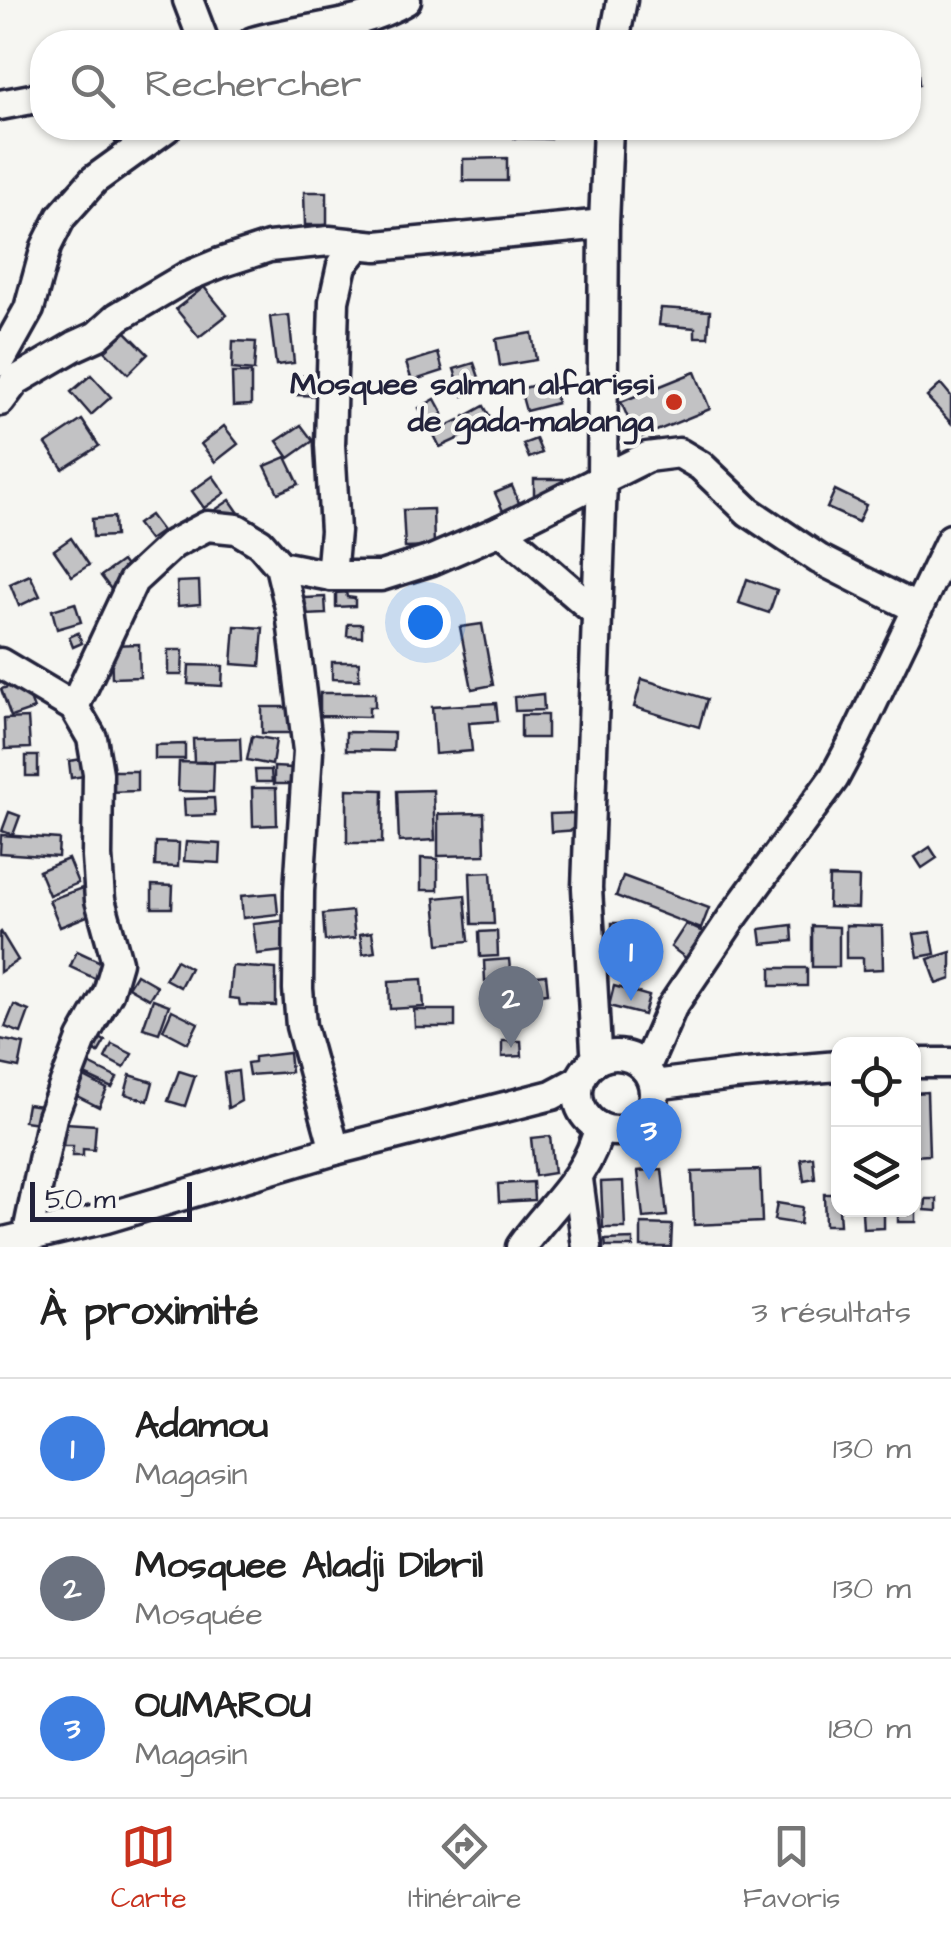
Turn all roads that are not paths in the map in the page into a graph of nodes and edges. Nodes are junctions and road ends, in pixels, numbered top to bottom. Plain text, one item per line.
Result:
1 (188, 0) edge
2 (406, 0) edge
3 (622, 0) edge
4 (199, 30) edge
5 (309, 30) edge
6 (616, 30) edge
7 (30, 99) edge
8 (0, 105) edge
9 (150, 140) edge
10 (608, 140) edge
11 (604, 224) junction
12 (359, 244) junction
13 (0, 361) edge
14 (0, 402) edge
15 (602, 481) junction
16 (501, 530) junction
17 (951, 539) edge
18 (280, 566) junction
19 (331, 576) junction
20 (916, 608) junction
21 (597, 614) junction
22 (0, 663) edge
23 (74, 707) junction
24 (602, 1057) junction
25 (921, 1063) edge
26 (951, 1063) edge
27 (831, 1067) edge
28 (648, 1075) junction
29 (580, 1080) junction
30 (598, 1127) junction
31 (335, 1150) junction
32 (578, 1179) junction
33 (18, 1243) edge
34 (521, 1247) edge
35 (588, 1247) edge

1 - 4 street
2 - 5 street
3 - 6 street
7 - 8 street
9 - 13 street
10 - 11 street
11 - 12 street
11 - 15 street
12 - 14 street
12 - 19 street
15 - 16 street
15 - 20 street
15 - 21 street
16 - 19 street
16 - 21 street
17 - 20 street
18 - 19 street
18 - 23 street
18 - 31 street
20 - 28 street
21 - 24 street
22 - 23 street
23 - 33 street
24 - 28 street
24 - 29 street
25 - 26 street
27 - 28 street
28 - 30 street
29 - 30 street
29 - 31 street
30 - 32 street
31 - 33 street
32 - 34 street
32 - 35 street

